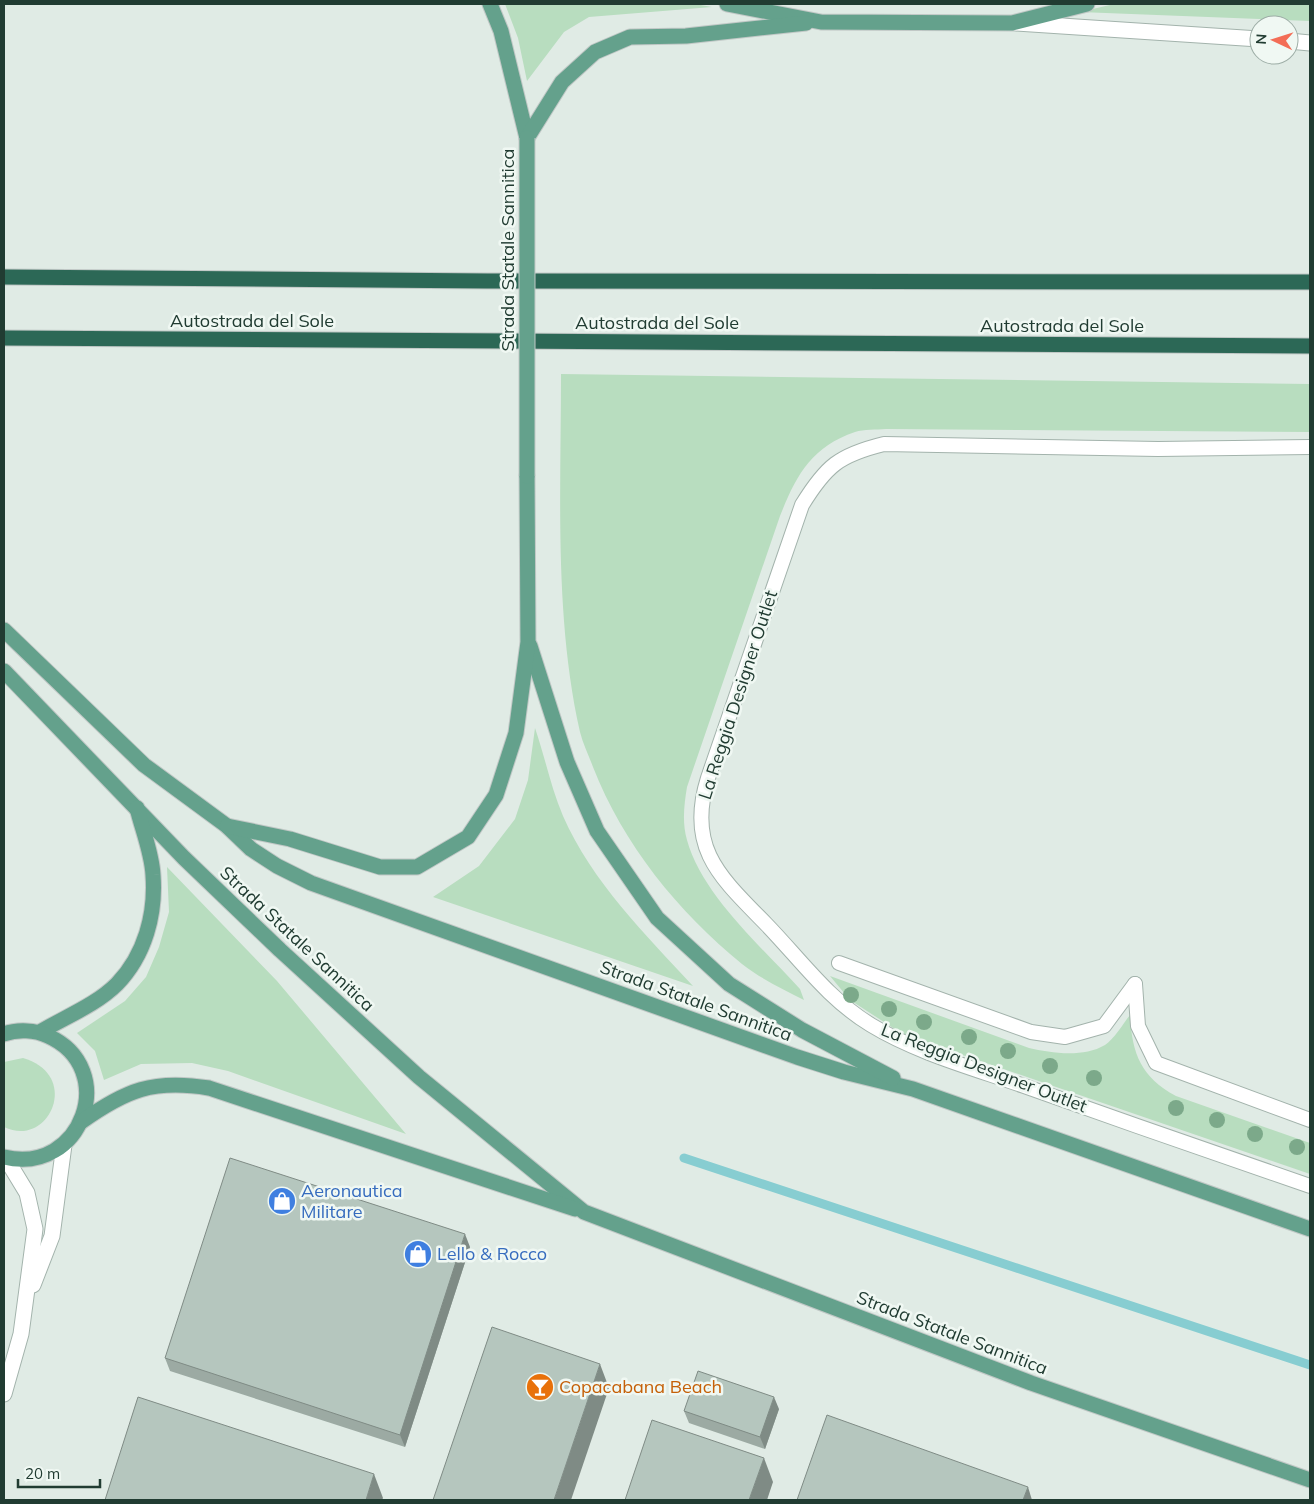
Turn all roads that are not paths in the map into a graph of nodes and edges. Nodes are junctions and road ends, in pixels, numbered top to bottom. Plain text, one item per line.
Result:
1 (490, 4) edge
2 (727, 4) edge
3 (1087, 4) edge
4 (821, 22) junction
5 (1012, 23) junction
6 (1249, 38) edge
7 (527, 138) junction
8 (4, 277) edge
9 (1310, 282) edge
10 (4, 338) edge
11 (1310, 346) edge
12 (1310, 447) edge
13 (4, 630) edge
14 (528, 642) junction
15 (4, 671) edge
16 (136, 807) junction
17 (228, 826) junction
18 (838, 963) dead end
19 (40, 1032) junction
20 (4, 1034) edge
21 (913, 1089) junction
22 (1310, 1120) edge
23 (82, 1122) junction
24 (64, 1145) junction
25 (4, 1159) edge
26 (1310, 1186) edge
27 (584, 1212) junction
28 (1310, 1229) edge
29 (26, 1305) junction
30 (4, 1394) edge
31 (1310, 1480) edge

1 - 7 main road
2 - 4 main road, Strada Statale Sannitica
3 - 5 main road, Strada Statale Sannitica
4 - 5 main road, Strada Statale Sannitica
4 - 7 main road, Strada Statale Sannitica
5 - 6 street
7 - 14 main road, Strada Statale Sannitica, bridge
8 - 9 highway
10 - 11 highway, Autostrada del Sole
12 - 26 lane, La Reggia Designer Outlet
13 - 17 main road, Strada Statale Sannitica
14 - 17 main road, Strada Statale Sannitica
14 - 21 main road, Strada Statale Sannitica
15 - 16 main road, Strada Statale Sannitica
16 - 19 main road
16 - 27 main road, Strada Statale Sannitica
17 - 21 main road, Strada Statale Sannitica
18 - 22 lane
19 - 20 main road
19 - 23 main road
21 - 28 main road, Strada Statale Sannitica
23 - 24 main road
23 - 27 main road, Strada Statale Sannitica
24 - 25 main road
24 - 29 street
25 - 29 street
27 - 31 main road, Strada Statale Sannitica
29 - 30 street

